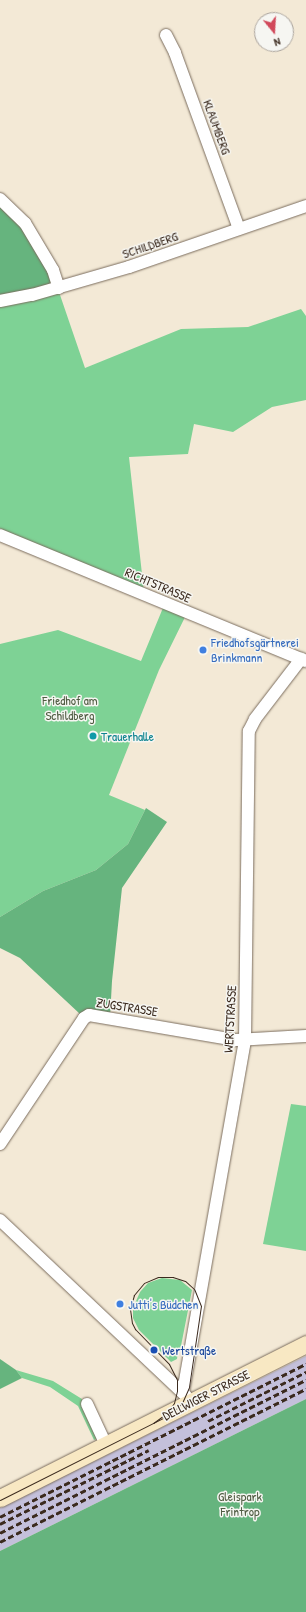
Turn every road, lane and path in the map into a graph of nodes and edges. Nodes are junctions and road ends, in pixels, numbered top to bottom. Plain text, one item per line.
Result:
1 (166, 36) dead end
2 (0, 199) edge
3 (306, 206) edge
4 (239, 229) junction
5 (58, 288) junction
6 (0, 301) edge
7 (0, 535) edge
8 (304, 660) edge
9 (306, 1036) edge
10 (245, 1040) junction
11 (0, 1144) edge
12 (0, 1220) edge
13 (306, 1344) edge
14 (186, 1398) junction
15 (87, 1404) dead end
16 (106, 1445) junction
17 (0, 1498) edge

1 - 4 street, KLAUMBERG
2 - 5 street
3 - 4 street, SCHILDBERG
4 - 5 street, SCHILDBERG
5 - 6 street, SCHILDBERG
7 - 8 street, RICHTSTRASSE
8 - 10 street, WERTSTRASSE
9 - 10 street
10 - 11 street, ZUGSTRASSE
10 - 14 street, WERTSTRASSE
12 - 14 street
13 - 14 main road, DELLWIGER STRASSE
14 - 16 main road, DELLWIGER STRASSE
15 - 16 street
16 - 17 main road, DELLWIGER STRASSE

